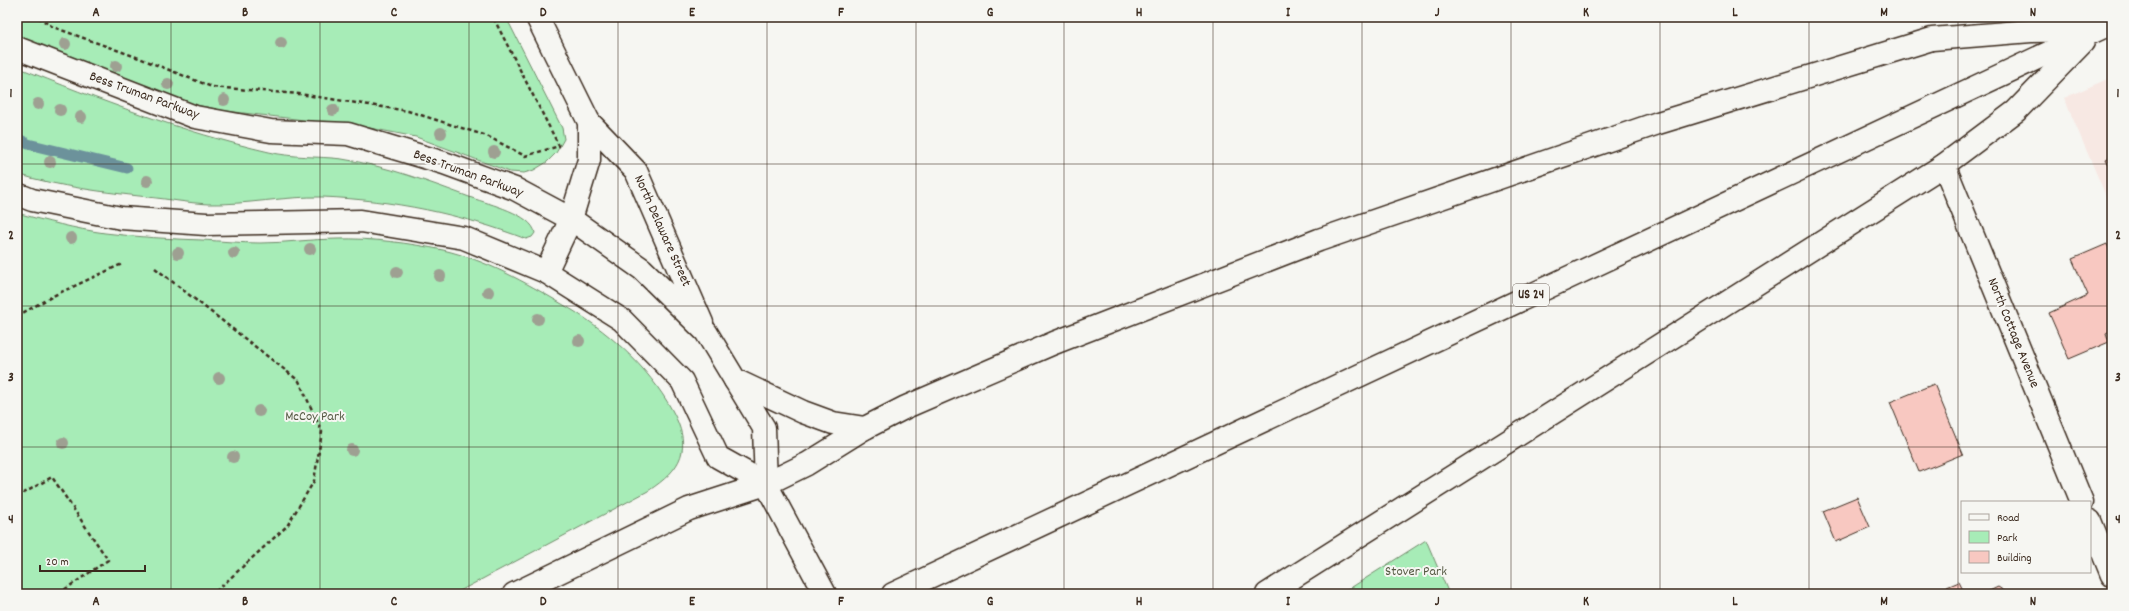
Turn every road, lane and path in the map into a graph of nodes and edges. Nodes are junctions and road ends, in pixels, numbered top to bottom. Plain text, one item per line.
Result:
1 (38, 17) edge
2 (493, 17) edge
3 (537, 17) edge
4 (2104, 26) edge
5 (17, 48) edge
6 (589, 122) junction
7 (1944, 165) junction
8 (17, 194) edge
9 (571, 219) junction
10 (122, 264) dead end
11 (155, 268) dead end
12 (546, 272) junction
13 (17, 316) edge
14 (706, 332) junction
15 (735, 380) junction
16 (865, 428) junction
17 (766, 484) junction
18 (17, 497) edge
19 (2082, 501) edge
20 (2091, 523) edge
21 (2112, 575) edge
22 (58, 594) edge
23 (213, 594) edge
24 (514, 594) edge
25 (825, 594) edge
26 (893, 594) edge
27 (1267, 594) edge

1 - 2 path
3 - 6 main road, North Delaware Street
4 - 7 main road
4 - 16 main road
4 - 26 main road, US 24
5 - 9 main road, Bess Truman Parkway
6 - 9 main road, North Delaware Street
6 - 14 main road, North Delaware Street
7 - 19 main road, North Cottage Avenue
7 - 27 main road
8 - 12 main road
9 - 12 main road, North Delaware Street
9 - 14 main road, Bess Truman Parkway
10 - 13 path
11 - 23 path
12 - 17 main road
14 - 15 main road, Bess Truman Parkway
15 - 16 main road
15 - 17 main road, Bess Truman Parkway
16 - 17 main road
17 - 24 main road
17 - 25 main road
18 - 22 path
20 - 21 main road

